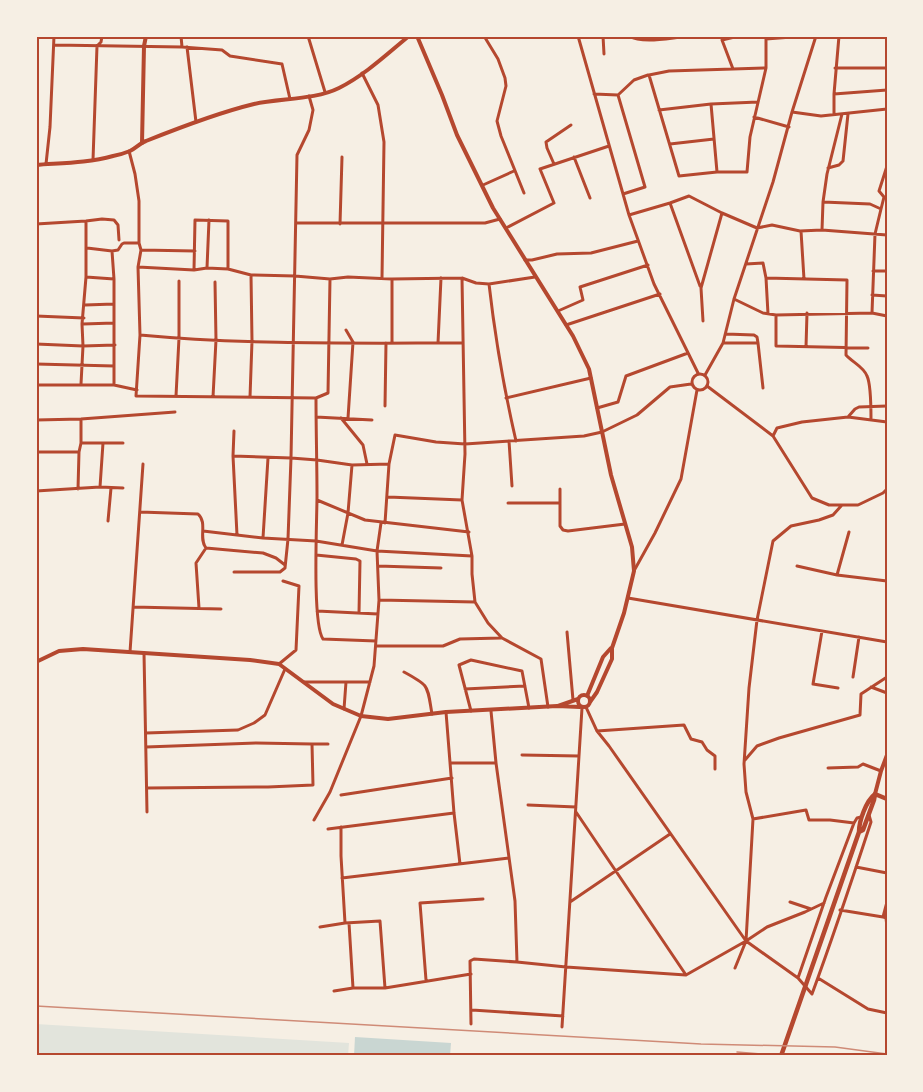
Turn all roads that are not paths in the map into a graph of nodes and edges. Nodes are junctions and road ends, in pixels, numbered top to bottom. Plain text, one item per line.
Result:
1 (54, 36) edge
2 (102, 36) edge
3 (146, 36) edge
4 (181, 36) edge
5 (308, 36) edge
6 (409, 36) edge
7 (417, 36) edge
8 (484, 36) edge
9 (578, 36) edge
10 (603, 36) edge
11 (630, 36) edge
12 (687, 36) edge
13 (739, 36) edge
14 (805, 36) edge
15 (816, 36) edge
16 (839, 36) edge
17 (668, 37) edge
18 (766, 37) edge
19 (635, 38) edge
20 (54, 45) junction
21 (97, 46) junction
22 (144, 46) junction
23 (182, 47) junction
24 (187, 47) junction
25 (604, 54) dead end
26 (766, 68) junction
27 (835, 68) junction
28 (733, 69) junction
29 (887, 71) edge
30 (362, 73) junction
31 (649, 75) junction
32 (887, 90) edge
33 (325, 92) junction
34 (594, 94) junction
35 (834, 94) junction
36 (618, 95) junction
37 (309, 96) junction
38 (290, 99) junction
39 (758, 102) junction
40 (711, 104) junction
41 (887, 109) edge
42 (659, 110) junction
43 (792, 112) junction
44 (849, 113) junction
45 (834, 114) junction
46 (842, 114) junction
47 (754, 117) junction
48 (196, 122) junction
49 (571, 125) dead end
50 (789, 127) junction
51 (714, 139) junction
52 (142, 142) junction
53 (670, 144) junction
54 (609, 146) junction
55 (129, 151) junction
56 (574, 157) junction
57 (342, 158) dead end
58 (93, 160) junction
59 (46, 164) junction
60 (555, 164) junction
61 (36, 165) edge
62 (887, 166) edge
63 (828, 168) junction
64 (514, 171) junction
65 (717, 172) junction
66 (483, 185) junction
67 (524, 193) dead end
68 (623, 194) junction
69 (590, 198) dead end
70 (824, 202) junction
71 (670, 203) junction
72 (881, 209) junction
73 (722, 213) junction
74 (629, 215) junction
75 (209, 219) junction
76 (500, 219) junction
77 (86, 221) junction
78 (296, 223) junction
79 (36, 224) edge
80 (340, 224) junction
81 (383, 224) junction
82 (506, 228) junction
83 (757, 228) junction
84 (822, 230) junction
85 (801, 231) junction
86 (875, 234) junction
87 (887, 235) edge
88 (119, 240) dead end
89 (639, 240) junction
90 (139, 243) junction
91 (87, 248) junction
92 (141, 250) junction
93 (112, 251) junction
94 (195, 251) junction
95 (525, 260) junction
96 (746, 264) junction
97 (648, 265) junction
98 (138, 267) junction
99 (207, 268) junction
100 (228, 269) junction
101 (194, 270) junction
102 (873, 271) junction
103 (887, 271) edge
104 (251, 275) junction
105 (295, 276) junction
106 (536, 276) junction
107 (86, 277) junction
108 (382, 278) junction
109 (462, 278) junction
110 (766, 278) junction
111 (114, 279) junction
112 (330, 279) junction
113 (392, 279) junction
114 (441, 279) junction
115 (804, 279) junction
116 (179, 281) dead end
117 (215, 282) dead end
118 (489, 285) junction
119 (701, 288) junction
120 (660, 294) junction
121 (872, 295) junction
122 (887, 296) edge
123 (734, 299) junction
124 (114, 304) junction
125 (85, 305) junction
126 (558, 311) junction
127 (872, 312) junction
128 (847, 313) junction
129 (768, 314) junction
130 (807, 314) junction
131 (776, 315) junction
132 (887, 315) edge
133 (36, 316) edge
134 (84, 318) junction
135 (703, 321) dead end
136 (114, 323) junction
137 (82, 324) junction
138 (566, 325) junction
139 (346, 330) dead end
140 (726, 334) junction
141 (140, 335) junction
142 (179, 338) junction
143 (216, 340) junction
144 (252, 341) junction
145 (293, 342) junction
146 (330, 342) junction
147 (353, 342) junction
148 (387, 343) junction
149 (392, 343) junction
150 (438, 343) junction
151 (723, 343) junction
152 (36, 344) edge
153 (463, 344) junction
154 (758, 344) junction
155 (115, 345) junction
156 (83, 346) junction
157 (806, 347) junction
158 (846, 348) junction
159 (868, 348) dead end
160 (688, 353) junction
161 (36, 364) edge
162 (82, 365) junction
163 (114, 366) junction
164 (698, 373) junction
165 (705, 375) junction
166 (591, 378) junction
167 (81, 384) junction
168 (691, 384) junction
169 (36, 385) edge
170 (114, 385) junction
171 (707, 386) junction
172 (763, 388) dead end
173 (137, 390) junction
174 (697, 390) junction
175 (176, 396) junction
176 (213, 397) junction
177 (250, 397) junction
178 (293, 398) junction
179 (316, 398) junction
180 (506, 398) junction
181 (385, 406) dead end
182 (870, 406) junction
183 (887, 406) edge
184 (597, 408) junction
185 (175, 411) dead end
186 (316, 417) junction
187 (848, 417) junction
188 (341, 418) junction
189 (348, 418) junction
190 (81, 419) junction
191 (36, 420) edge
192 (372, 420) dead end
193 (871, 420) junction
194 (887, 422) edge
195 (234, 431) dead end
196 (602, 432) junction
197 (772, 436) junction
198 (509, 441) junction
199 (516, 441) junction
200 (81, 443) junction
201 (103, 443) junction
202 (123, 443) dead end
203 (465, 444) junction
204 (36, 452) edge
205 (79, 452) junction
206 (233, 456) junction
207 (268, 458) junction
208 (291, 458) junction
209 (316, 460) junction
210 (143, 464) dead end
211 (367, 464) junction
212 (389, 464) junction
213 (352, 465) junction
214 (512, 486) dead end
215 (100, 487) junction
216 (111, 488) junction
217 (123, 488) dead end
218 (78, 489) junction
219 (560, 489) dead end
220 (887, 489) edge
221 (36, 491) edge
222 (387, 497) junction
223 (317, 500) junction
224 (462, 500) junction
225 (508, 503) dead end
226 (560, 503) junction
227 (842, 505) junction
228 (140, 513) junction
229 (348, 513) junction
230 (108, 521) dead end
231 (383, 523) junction
232 (625, 524) junction
233 (203, 531) junction
234 (469, 532) junction
235 (849, 532) dead end
236 (237, 535) junction
237 (263, 538) junction
238 (288, 539) junction
239 (316, 541) junction
240 (342, 545) junction
241 (206, 548) junction
242 (377, 551) junction
243 (316, 555) junction
244 (472, 556) junction
245 (285, 565) junction
246 (378, 566) junction
247 (797, 566) dead end
248 (441, 568) dead end
249 (634, 571) junction
250 (234, 572) dead end
251 (837, 575) junction
252 (283, 581) dead end
253 (887, 581) edge
254 (628, 598) junction
255 (379, 600) junction
256 (475, 602) junction
257 (133, 608) junction
258 (199, 609) junction
259 (221, 609) dead end
260 (317, 611) junction
261 (359, 614) junction
262 (378, 614) junction
263 (757, 620) junction
264 (822, 631) junction
265 (567, 632) dead end
266 (859, 637) junction
267 (502, 638) junction
268 (376, 641) junction
269 (887, 642) edge
270 (376, 646) junction
271 (612, 648) junction
272 (130, 652) junction
273 (144, 653) junction
274 (36, 662) edge
275 (279, 664) junction
276 (285, 669) junction
277 (404, 672) dead end
278 (853, 677) dead end
279 (887, 677) edge
280 (303, 681) junction
281 (346, 682) junction
282 (370, 682) junction
283 (525, 686) junction
284 (871, 687) junction
285 (838, 688) dead end
286 (465, 689) junction
287 (887, 693) edge
288 (587, 696) junction
289 (575, 699) junction
290 (590, 702) junction
291 (557, 706) junction
292 (548, 707) junction
293 (583, 707) junction
294 (530, 708) junction
295 (344, 709) junction
296 (471, 711) junction
297 (491, 711) junction
298 (446, 712) junction
299 (432, 714) junction
300 (361, 716) junction
301 (597, 731) junction
302 (146, 733) junction
303 (312, 744) junction
304 (328, 744) dead end
305 (146, 747) junction
306 (522, 755) dead end
307 (887, 755) edge
308 (579, 756) junction
309 (744, 760) junction
310 (451, 763) junction
311 (496, 763) junction
312 (828, 768) dead end
313 (715, 769) dead end
314 (881, 771) junction
315 (452, 778) junction
316 (148, 788) junction
317 (875, 794) junction
318 (341, 795) dead end
319 (887, 799) edge
320 (528, 805) dead end
321 (576, 809) junction
322 (147, 812) dead end
323 (454, 813) junction
324 (753, 819) junction
325 (865, 819) junction
326 (314, 820) dead end
327 (855, 823) junction
328 (341, 827) junction
329 (328, 829) dead end
330 (670, 833) junction
331 (509, 858) junction
332 (460, 864) junction
333 (856, 867) junction
334 (615, 871) junction
335 (887, 873) edge
336 (342, 878) junction
337 (483, 899) dead end
338 (570, 902) junction
339 (790, 902) dead end
340 (887, 902) edge
341 (824, 903) junction
342 (811, 909) junction
343 (840, 910) junction
344 (886, 917) edge
345 (347, 923) junction
346 (320, 927) dead end
347 (887, 927) edge
348 (746, 941) junction
349 (516, 962) junction
350 (566, 967) junction
351 (735, 968) dead end
352 (471, 974) junction
353 (686, 975) junction
354 (798, 978) junction
355 (818, 978) junction
356 (426, 980) junction
357 (353, 988) junction
358 (386, 988) junction
359 (334, 991) dead end
360 (471, 1010) junction
361 (887, 1013) edge
362 (563, 1016) junction
363 (471, 1024) dead end
364 (562, 1027) dead end
365 (782, 1056) edge

1 - 20 street
2 - 21 street
3 - 22 street
4 - 23 street
5 - 33 street
6 - 30 street
7 - 66 street
8 - 64 street
9 - 34 street
10 - 25 street
11 - 19 street
12 - 17 street
13 - 28 street
14 - 18 street
15 - 43 street
16 - 27 street
17 - 19 street
18 - 26 street
20 - 21 street
20 - 59 street
21 - 22 street
21 - 58 street
22 - 23 street
22 - 52 street
23 - 24 street
24 - 38 street
24 - 48 street
26 - 28 street
26 - 39 street
27 - 29 street
27 - 35 street
28 - 31 street
30 - 33 street
30 - 81 street
31 - 36 street
31 - 42 street
32 - 35 street
33 - 37 street
34 - 36 street
34 - 54 street
35 - 45 street
36 - 68 street
37 - 38 street
37 - 78 street
38 - 48 street
39 - 40 street
39 - 47 street
40 - 42 street
40 - 51 street
41 - 44 street
42 - 53 street
43 - 45 street
43 - 50 street
44 - 46 street
44 - 63 street
45 - 46 street
46 - 63 street
47 - 50 street
47 - 65 street
48 - 52 street
49 - 60 street
50 - 83 street
51 - 53 street
51 - 65 street
52 - 55 street
53 - 65 street
54 - 56 street
54 - 68 street
55 - 58 street
55 - 90 street
56 - 60 street
56 - 69 street
57 - 80 street
58 - 59 street
59 - 61 street
60 - 82 street
62 - 72 street
63 - 70 street
64 - 66 street
64 - 67 street
66 - 76 street
68 - 74 street
70 - 72 street
70 - 84 street
71 - 73 street
71 - 74 street
71 - 119 street
72 - 86 street
73 - 83 street
73 - 119 street
74 - 89 street
75 - 94 street
75 - 99 street
75 - 100 street
76 - 81 street
76 - 82 street
77 - 79 street
77 - 88 street
77 - 91 street
78 - 80 street
78 - 105 street
80 - 81 street
81 - 108 street
82 - 95 street
83 - 85 street
83 - 96 street
84 - 85 street
84 - 86 street
85 - 115 street
86 - 87 street
86 - 102 street
89 - 95 street
89 - 97 street
90 - 92 street
90 - 93 street
91 - 93 street
91 - 107 street
92 - 94 street
92 - 98 street
93 - 111 street
94 - 101 street
95 - 106 street
96 - 110 street
96 - 123 street
97 - 120 street
97 - 126 street
98 - 101 street
98 - 141 street
99 - 100 street
99 - 101 street
100 - 104 street
102 - 103 street
102 - 121 street
104 - 105 street
104 - 144 street
105 - 112 street
105 - 145 street
106 - 118 street
106 - 126 street
107 - 111 street
107 - 125 street
108 - 112 street
108 - 113 street
109 - 114 street
109 - 118 street
109 - 153 street
110 - 115 street
110 - 129 street
111 - 124 street
112 - 146 street
113 - 114 street
113 - 149 street
114 - 150 street
115 - 128 street
116 - 142 street
117 - 143 street
118 - 180 street
119 - 135 street
120 - 138 street
120 - 160 street
121 - 122 street
121 - 127 street
123 - 129 street
123 - 140 street
124 - 125 street
124 - 136 street
125 - 134 street
126 - 138 street
127 - 128 street
127 - 132 street
128 - 130 street
128 - 158 street
129 - 131 street
130 - 131 street
130 - 157 street
131 - 157 street
133 - 134 street
134 - 137 street
136 - 137 street
136 - 155 street
137 - 156 street
138 - 166 street
139 - 147 street
140 - 151 street
140 - 154 street
141 - 142 street
141 - 173 street
142 - 143 street
142 - 175 street
143 - 144 street
143 - 176 street
144 - 145 street
144 - 177 street
145 - 146 street
145 - 178 street
146 - 147 street
146 - 179 street
147 - 148 street
147 - 189 street
148 - 149 street
148 - 181 street
149 - 150 street
150 - 153 street
151 - 154 street
151 - 165 street
152 - 156 street
153 - 203 street
154 - 172 street
155 - 156 street
155 - 163 street
156 - 162 street
157 - 158 street
158 - 159 street
158 - 182 street
160 - 164 street
160 - 184 street
161 - 162 street
162 - 163 street
162 - 167 street
163 - 170 street
164 - 165 street
164 - 168 street
165 - 171 street
166 - 180 street
166 - 184 street
167 - 169 street
167 - 170 street
168 - 174 street
168 - 196 street
170 - 173 street
171 - 174 street
171 - 197 street
173 - 175 street
174 - 249 street
175 - 176 street
176 - 177 street
177 - 178 street
178 - 179 street
178 - 208 street
179 - 186 street
180 - 199 street
182 - 183 street
182 - 187 street
182 - 193 street
184 - 196 street
185 - 190 street
186 - 188 street
186 - 209 street
187 - 193 street
187 - 197 street
188 - 189 street
188 - 211 street
189 - 192 street
190 - 191 street
190 - 200 street
193 - 194 street
195 - 206 street
196 - 199 street
196 - 232 street
197 - 227 street
198 - 199 street
198 - 203 street
198 - 214 street
200 - 201 street
200 - 205 street
201 - 202 street
201 - 215 street
203 - 212 street
203 - 224 street
204 - 205 street
205 - 218 street
206 - 207 street
206 - 236 street
207 - 208 street
207 - 237 street
208 - 209 street
208 - 238 street
209 - 213 street
209 - 223 street
210 - 228 street
211 - 212 street
211 - 213 street
212 - 222 street
213 - 229 street
215 - 216 street
215 - 218 street
216 - 217 street
216 - 230 street
218 - 221 street
219 - 226 street
220 - 227 street
222 - 224 street
222 - 231 street
223 - 229 street
223 - 239 street
224 - 234 street
225 - 226 street
226 - 232 street
227 - 263 street
228 - 233 street
228 - 257 street
229 - 231 street
229 - 240 street
231 - 234 street
231 - 242 street
232 - 249 street
233 - 236 street
233 - 241 street
234 - 244 street
235 - 251 street
236 - 237 street
237 - 238 street
238 - 239 street
238 - 245 street
239 - 240 street
239 - 243 street
240 - 242 street
241 - 245 street
241 - 258 street
242 - 244 street
242 - 246 street
243 - 260 street
243 - 261 street
244 - 256 street
245 - 250 street
246 - 248 street
246 - 255 street
247 - 251 street
249 - 254 street
251 - 253 street
252 - 275 street
254 - 263 street
254 - 271 street
255 - 256 street
255 - 262 street
256 - 267 street
257 - 258 street
257 - 272 street
258 - 259 street
260 - 261 street
260 - 268 street
261 - 262 street
262 - 268 street
263 - 264 street
263 - 309 street
264 - 266 street
264 - 285 street
265 - 289 street
266 - 269 street
266 - 278 street
267 - 270 street
267 - 292 street
268 - 270 street
270 - 282 street
271 - 288 street
271 - 290 street
272 - 273 street
272 - 274 street
273 - 275 street
273 - 302 street
275 - 276 street
276 - 280 street
276 - 302 street
277 - 299 street
279 - 284 street
280 - 281 street
280 - 295 street
281 - 282 street
281 - 295 street
282 - 300 street
283 - 286 street
283 - 286 street
283 - 294 street
284 - 287 street
284 - 309 street
286 - 296 street
288 - 289 street
288 - 290 street
289 - 291 street
289 - 293 street
290 - 293 street
291 - 292 street
291 - 293 street
292 - 294 street
293 - 301 street
293 - 308 street
294 - 297 street
295 - 300 street
296 - 297 street
296 - 298 street
297 - 311 street
298 - 299 street
298 - 310 street
299 - 300 street
300 - 326 street
301 - 313 street
301 - 330 street
302 - 305 street
303 - 304 street
303 - 305 street
303 - 316 street
305 - 316 street
306 - 308 street
307 - 314 street
308 - 321 street
309 - 324 street
310 - 311 street
310 - 315 street
311 - 331 street
312 - 314 street
314 - 317 street
315 - 318 street
315 - 323 street
316 - 322 street
317 - 319 main road
317 - 325 main road
320 - 321 street
321 - 334 street
321 - 338 street
323 - 328 street
323 - 332 street
324 - 327 street
324 - 348 street
325 - 327 street
325 - 333 street
325 - 365 main road
327 - 341 street
328 - 329 street
328 - 336 street
330 - 334 street
330 - 348 street
331 - 332 street
331 - 349 street
332 - 336 street
333 - 335 street
333 - 343 street
334 - 338 street
334 - 353 street
336 - 345 street
337 - 356 street
338 - 350 street
339 - 342 street
340 - 344 street
341 - 342 street
341 - 354 street
342 - 348 street
343 - 344 street
343 - 355 street
344 - 347 street
345 - 346 street
345 - 357 street
345 - 358 street
348 - 351 street
348 - 353 street
348 - 354 street
349 - 350 street
349 - 352 street
350 - 353 street
350 - 362 street
352 - 356 street
352 - 360 street
354 - 355 street
355 - 361 street
356 - 358 street
357 - 358 street
357 - 359 street
360 - 362 street
360 - 363 street
362 - 364 street

